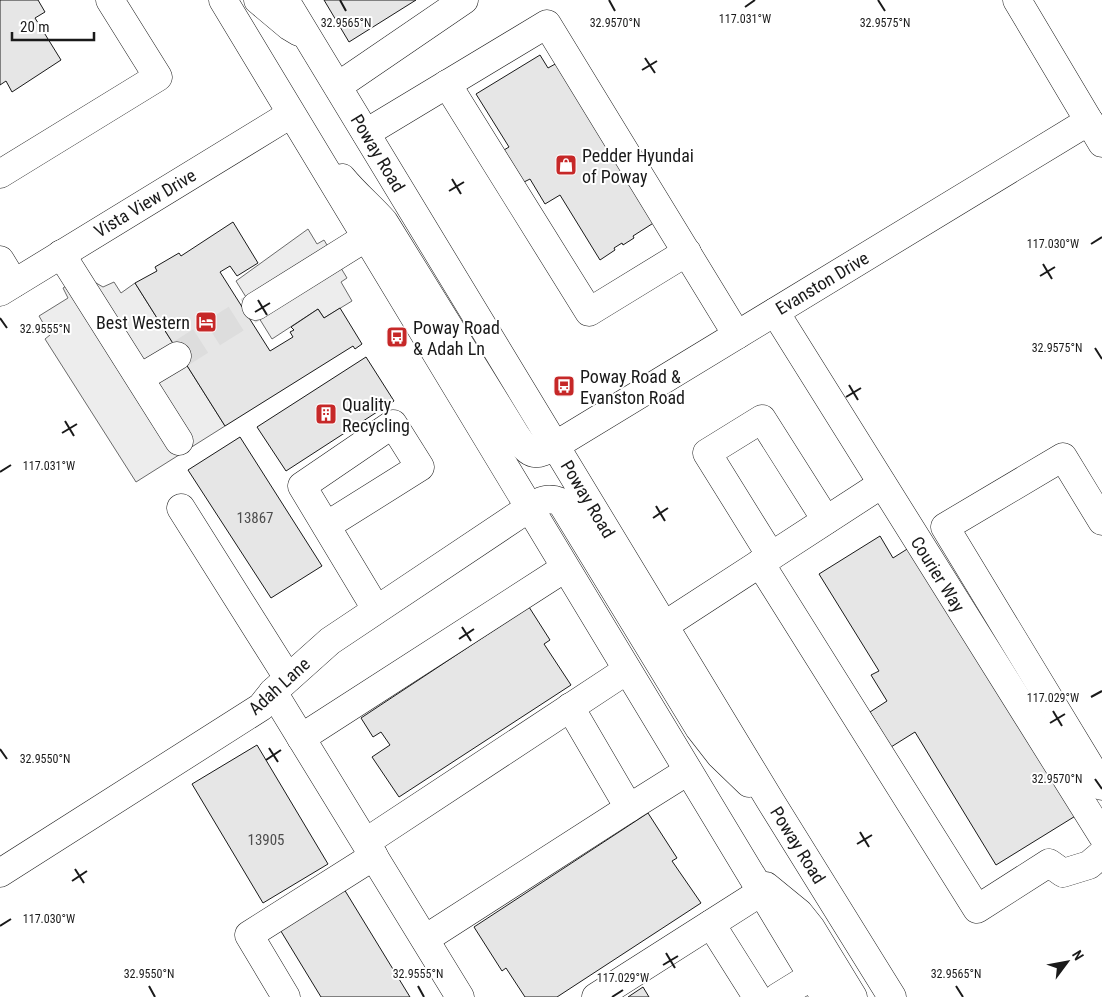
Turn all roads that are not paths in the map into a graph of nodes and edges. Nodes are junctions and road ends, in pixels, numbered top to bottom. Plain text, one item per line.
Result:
1 (110, 0) edge
2 (223, 0) edge
3 (258, 0) edge
4 (285, 0) edge
5 (464, 0) edge
6 (1017, 0) edge
7 (307, 36) junction
8 (447, 84) junction
9 (338, 86) junction
10 (290, 114) junction
11 (366, 132) junction
12 (1095, 132) edge
13 (0, 174) edge
14 (365, 238) junction
15 (687, 252) junction
16 (62, 254) junction
17 (0, 260) edge
18 (7, 287) edge
19 (256, 306) tunnel mouth
20 (775, 312) junction
21 (737, 335) junction
22 (176, 356) tunnel mouth
23 (140, 378) junction
24 (179, 441) dead end
25 (556, 445) junction
26 (882, 484) junction
27 (181, 508) dead end
28 (529, 508) junction
29 (826, 520) junction
30 (1102, 521) edge
31 (326, 526) dead end
32 (944, 527) junction
33 (911, 530) junction
34 (766, 560) junction
35 (565, 568) junction
36 (376, 609) junction
37 (665, 625) junction
38 (627, 670) junction
39 (280, 685) junction
40 (570, 707) junction
41 (301, 738) junction
42 (688, 771) junction
43 (1102, 786) edge
44 (771, 802) junction
45 (629, 808) junction
46 (1102, 835) edge
47 (370, 849) junction
48 (1102, 854) edge
49 (0, 872) edge
50 (755, 882) junction
51 (711, 924) junction
52 (425, 939) junction
53 (819, 987) edge
54 (286, 997) edge
55 (459, 997) edge
56 (596, 997) edge
57 (757, 997) edge
58 (778, 997) edge
59 (853, 997) edge
60 (892, 997) edge

1 - 13 main road
2 - 10 main road
3 - 7 main road
4 - 7 main road, Poway Road
5 - 9 main road
6 - 12 main road
7 - 9 main road, Poway Road
8 - 11 main road
8 - 15 main road
8 - 15 main road
9 - 11 main road, Poway Road
10 - 14 main road
10 - 16 main road, Vista View Drive
10 - 25 main road, Evanston Drive
11 - 25 main road, Poway Road
12 - 20 main road, Evanston Drive
14 - 19 main road
14 - 28 main road
15 - 21 main road
16 - 18 main road, Vista View Drive
16 - 23 main road
17 - 18 main road
20 - 21 main road, Evanston Drive
20 - 26 main road, Courier Way
21 - 25 main road, Evanston Drive
22 - 23 main road
23 - 24 main road
25 - 37 main road, Poway Road
26 - 29 main road
26 - 33 main road, Courier Way
27 - 39 main road
28 - 35 main road
28 - 36 main road, Adah Lane
28 - 44 main road, Adah Lane
29 - 34 main road
29 - 34 main road
30 - 32 main road
31 - 36 main road
32 - 33 main road
32 - 43 main road
33 - 46 main road, Courier Way
34 - 37 main road
34 - 48 main road
35 - 38 main road
35 - 41 main road
36 - 39 main road, Adah Lane
37 - 44 main road, Poway Road
38 - 40 main road
38 - 42 main road
39 - 41 main road
39 - 49 main road, Adah Lane
40 - 45 main road
40 - 47 main road
41 - 47 main road
42 - 45 main road
42 - 50 main road
44 - 60 main road, Poway Road
45 - 52 main road
47 - 52 main road
47 - 54 main road
50 - 51 main road
50 - 53 main road
50 - 59 main road
51 - 56 main road
51 - 57 main road
52 - 55 main road
53 - 58 main road

